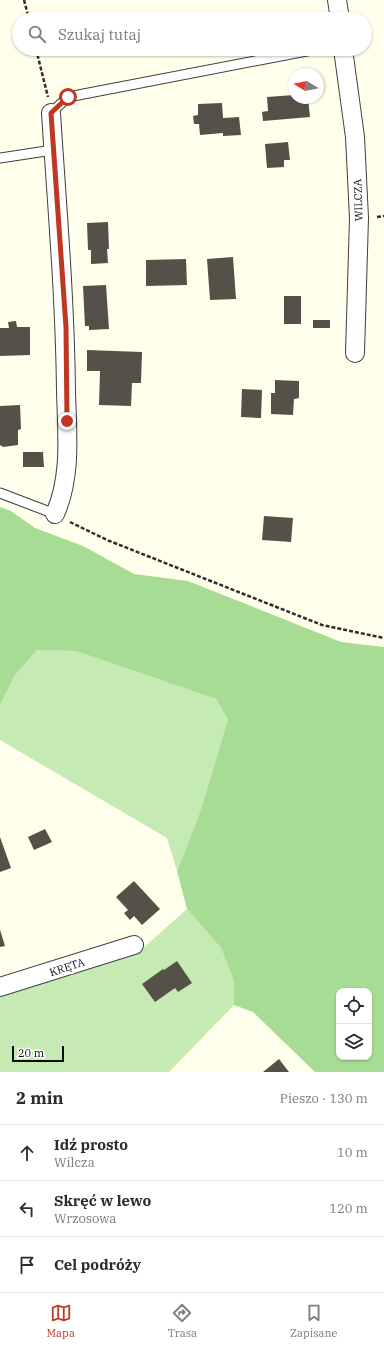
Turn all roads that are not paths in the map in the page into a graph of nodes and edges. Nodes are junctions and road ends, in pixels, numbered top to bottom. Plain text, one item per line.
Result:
1 (337, 0) edge
2 (339, 12) edge
3 (281, 56) edge
4 (344, 56) edge
5 (51, 113) joint
6 (54, 150) junction
7 (0, 158) edge
8 (355, 353) dead end
9 (0, 493) edge
10 (55, 514) joint
11 (134, 945) dead end
12 (0, 987) edge

1 - 2 street
3 - 5 lane
4 - 8 street, WILCZA
5 - 6 street
6 - 7 lane
6 - 10 street
9 - 10 lane
11 - 12 street, KRĘTA

